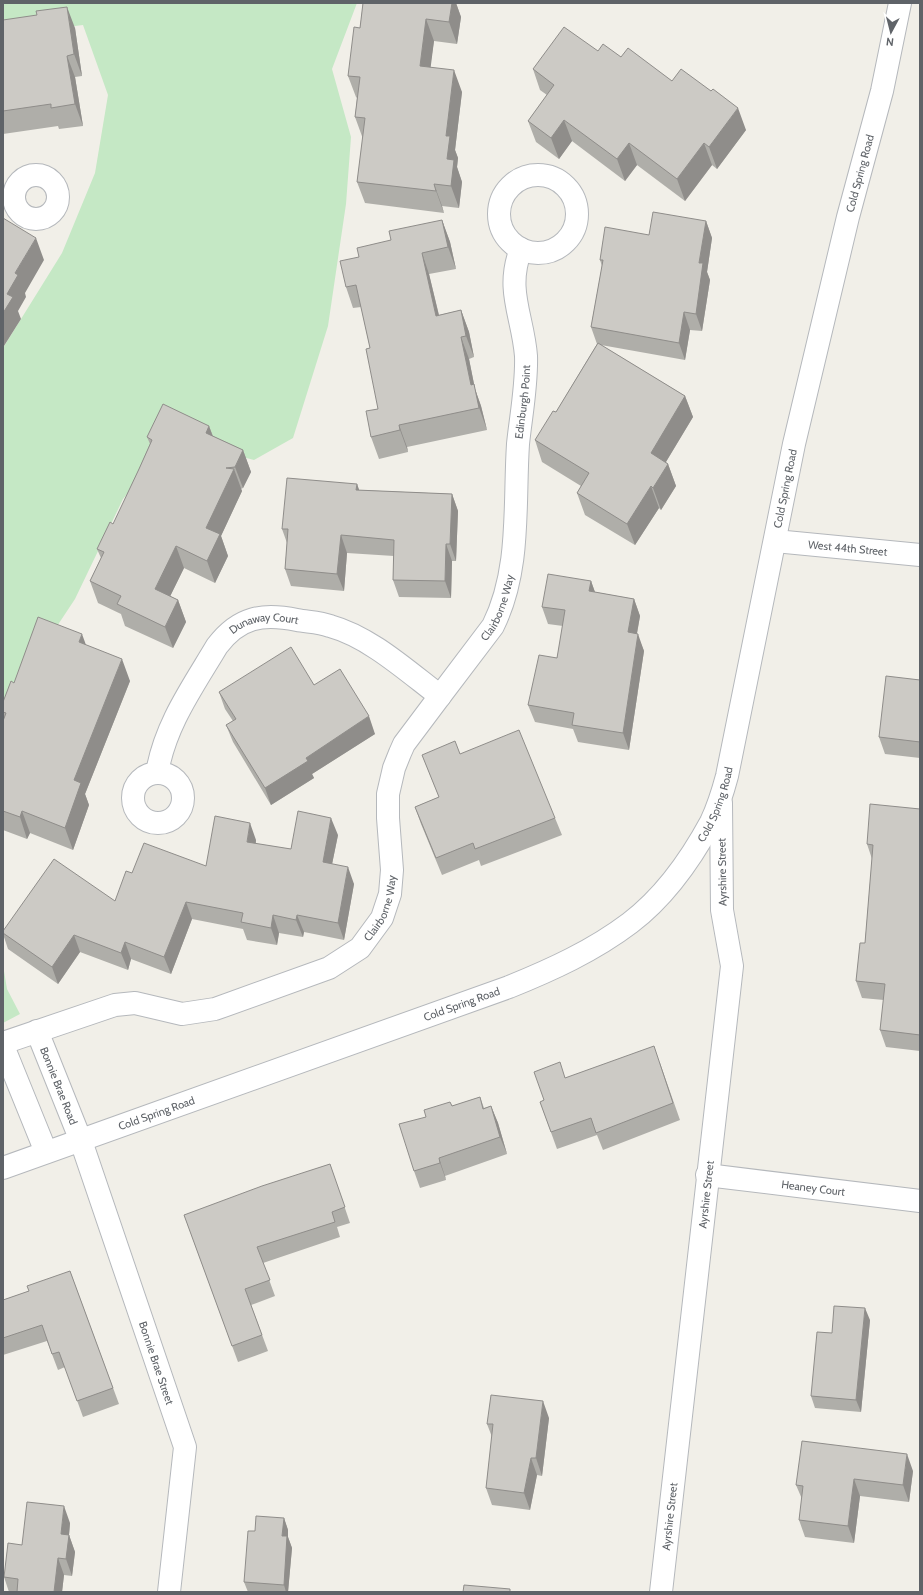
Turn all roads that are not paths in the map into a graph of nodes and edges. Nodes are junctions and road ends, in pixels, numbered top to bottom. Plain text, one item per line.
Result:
1 (900, 3) edge
2 (521, 249) dead end
3 (775, 541) junction
4 (920, 555) edge
5 (513, 558) joint
6 (440, 696) junction
7 (157, 773) dead end
8 (721, 796) junction
9 (38, 1031) junction
10 (3, 1043) edge
11 (3, 1046) edge
12 (81, 1141) junction
13 (46, 1152) junction
14 (3, 1168) edge
15 (708, 1175) junction
16 (920, 1201) edge
17 (169, 1592) edge
18 (661, 1592) edge

1 - 3 street, Cold Spring Road
2 - 5 street, Edinburgh Point
3 - 4 street, West 44th Street
3 - 8 street, Cold Spring Road
5 - 6 street, Clairborne Way
6 - 7 street, Dunaway Court
6 - 9 street, Clairborne Way
8 - 12 street, Cold Spring Road
8 - 15 street, Ayrshire Street
9 - 10 street, Clairborne Way
9 - 12 street, Bonnie Brae Road
11 - 13 street
12 - 13 street, Cold Spring Road
12 - 17 street, Bonnie Brae Street
13 - 14 street, Cold Spring Road
15 - 16 street, Heaney Court
15 - 18 street, Ayrshire Street

